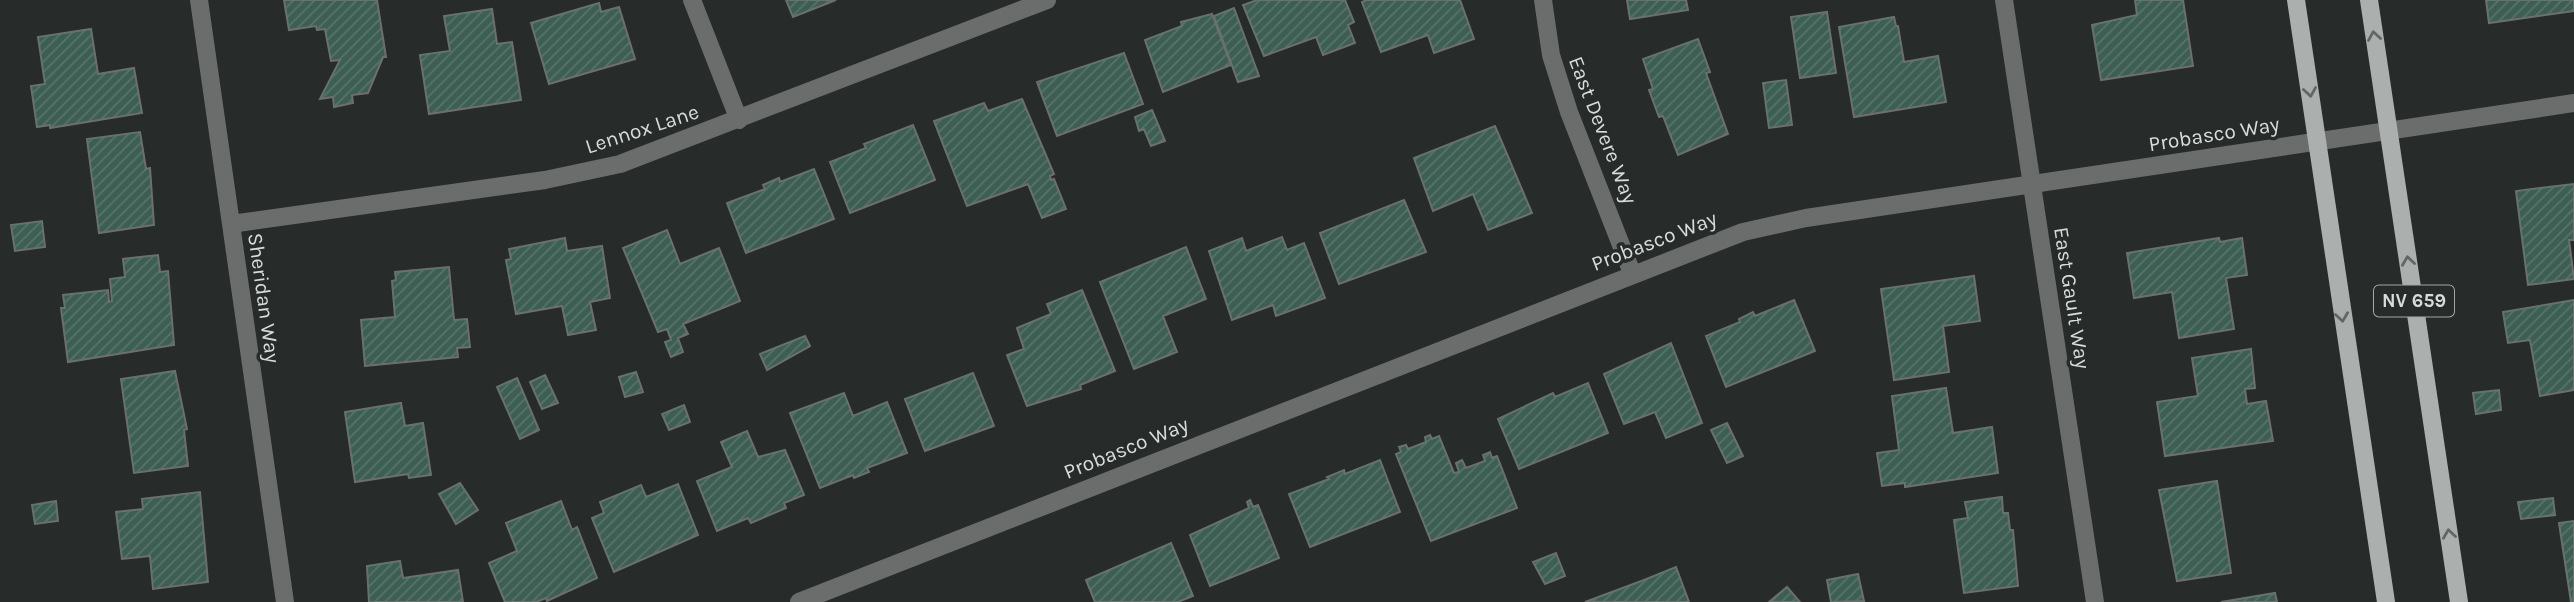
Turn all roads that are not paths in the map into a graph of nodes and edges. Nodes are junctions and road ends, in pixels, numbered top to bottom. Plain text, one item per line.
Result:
1 (199, 0) edge
2 (692, 0) edge
3 (1047, 0) edge
4 (1542, 0) edge
5 (2004, 0) edge
6 (2296, 0) edge
7 (2369, 0) edge
8 (2574, 103) edge
9 (739, 120) junction
10 (2389, 131) junction
11 (2318, 142) junction
12 (2032, 185) junction
13 (231, 225) junction
14 (1632, 273) junction
15 (285, 602) edge
16 (799, 602) edge
17 (2095, 602) edge
18 (2386, 602) edge
19 (2459, 602) edge

1 - 13 street, Sheridan Way
2 - 9 street
3 - 9 street, Lennox Lane
4 - 14 street, East Devere Way
5 - 12 street, East Gault Way
6 -> 11 main road, NV 659
10 -> 7 main road, NV 659
8 - 10 street, Probasco Way
9 - 13 street, Lennox Lane
10 - 11 street, Probasco Way
19 -> 10 main road, NV 659
11 - 12 street, Probasco Way
11 -> 18 main road, NV 659
12 - 14 street, Probasco Way
12 - 17 street, East Gault Way
13 - 15 street, Sheridan Way
14 - 16 street, Probasco Way

